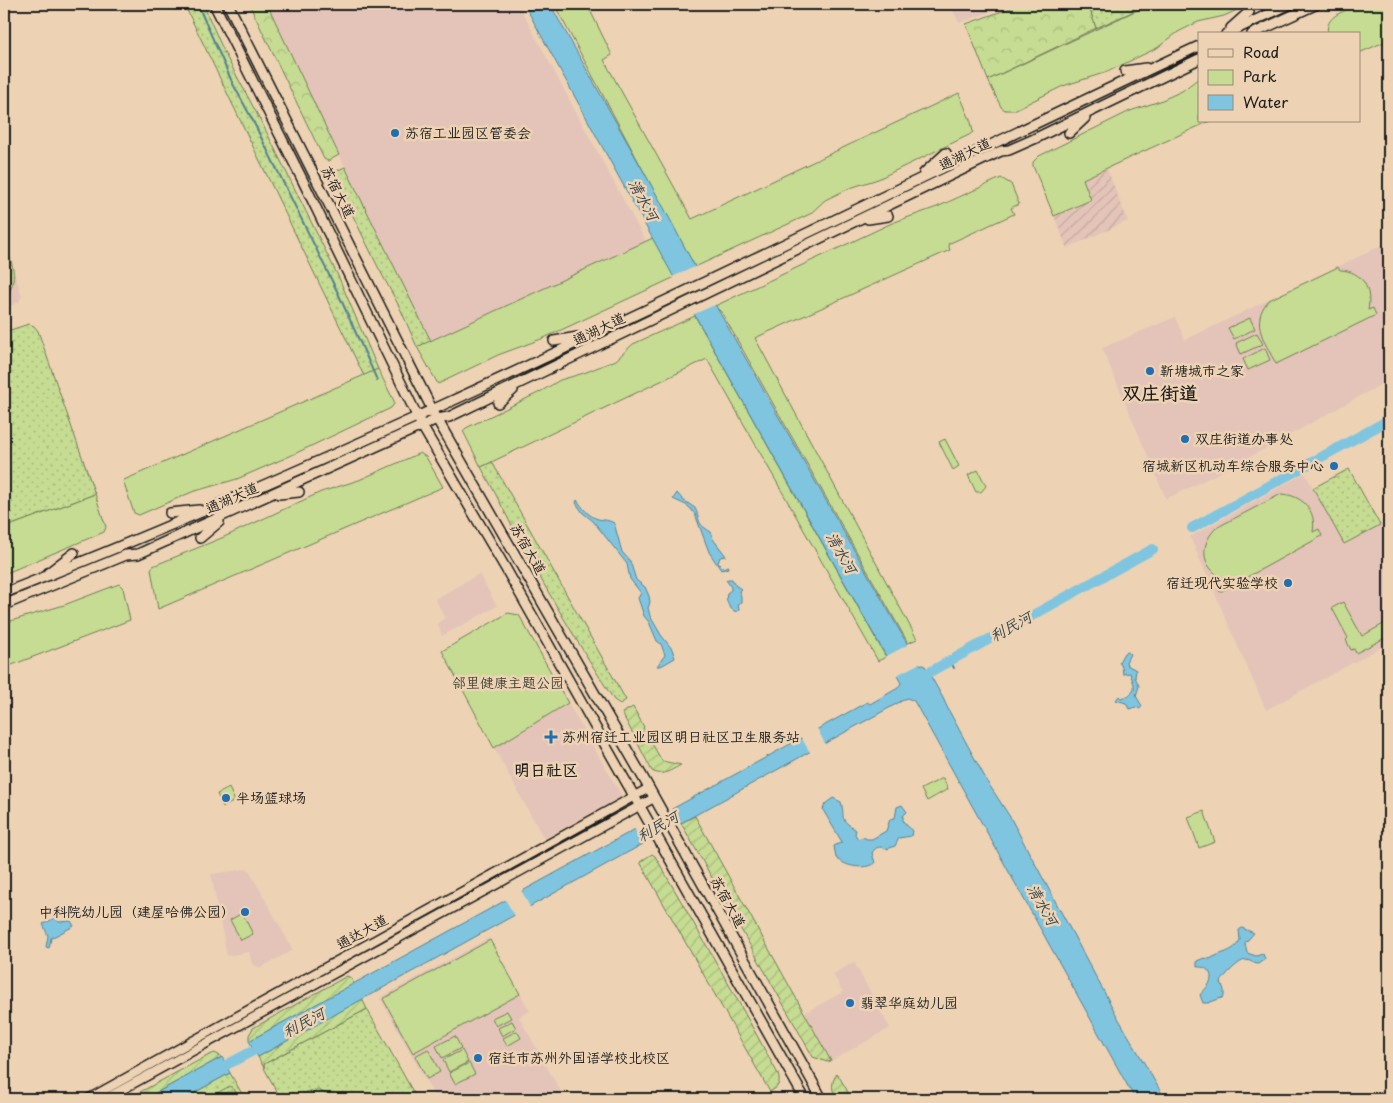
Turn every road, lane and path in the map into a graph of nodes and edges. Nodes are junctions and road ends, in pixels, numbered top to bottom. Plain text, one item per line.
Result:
1 (214, 4) edge
2 (228, 4) edge
3 (1290, 4) edge
4 (1317, 4) edge
5 (1250, 12) dead end
6 (1227, 32) edge
7 (1229, 32) edge
8 (1256, 32) edge
9 (1198, 46) edge
10 (1198, 59) edge
11 (1156, 66) junction
12 (1124, 71) dead end
13 (1091, 112) junction
14 (1069, 133) dead end
15 (946, 153) dead end
16 (916, 180) junction
17 (888, 216) dead end
18 (858, 220) junction
19 (590, 335) junction
20 (554, 341) dead end
21 (522, 382) junction
22 (498, 403) dead end
23 (432, 409) junction
24 (417, 416) junction
25 (437, 420) junction
26 (422, 426) junction
27 (299, 492) dead end
28 (271, 495) junction
29 (207, 510) junction
30 (170, 512) dead end
31 (227, 516) junction
32 (200, 538) dead end
33 (74, 553) dead end
34 (41, 579) junction
35 (4, 593) edge
36 (4, 605) edge
37 (649, 788) junction
38 (634, 796) junction
39 (656, 801) junction
40 (641, 809) junction
41 (88, 1099) edge
42 (105, 1099) edge
43 (805, 1099) edge
44 (822, 1099) edge

1 - 24 main road, 苏宿大道
2 - 23 main road, 苏宿大道
3 - 7 main road
4 - 8 main road
5 - 6 main road
9 - 11 main road, 通湖大道
10 - 13 main road, 通湖大道
11 - 12 main road
11 - 16 main road, 通湖大道
13 - 14 main road
13 - 18 main road, 通湖大道
15 - 16 main road
16 - 19 main road, 通湖大道
17 - 18 main road
18 - 21 main road, 通湖大道
19 - 20 main road
19 - 23 main road, 通湖大道
21 - 22 main road
21 - 25 main road, 通湖大道
23 - 24 main road, 通湖大道
23 - 25 main road, 苏宿大道
24 - 26 main road, 苏宿大道
24 - 29 main road, 通湖大道
25 - 26 main road, 通湖大道
25 - 37 main road, 苏宿大道
26 - 28 main road, 通湖大道
26 - 38 main road, 苏宿大道
27 - 28 main road
28 - 31 main road, 通湖大道
29 - 30 main road
29 - 34 main road, 通湖大道
31 - 32 main road
31 - 36 main road, 通湖大道
33 - 34 main road
34 - 35 main road, 通湖大道
37 - 38 main road, 通达大道
37 - 39 main road, 苏宿大道
38 - 40 main road, 苏宿大道
38 - 41 main road, 通达大道
39 - 40 main road, 通达大道
39 - 44 main road, 苏宿大道
40 - 42 main road, 通达大道
40 - 43 main road, 苏宿大道

